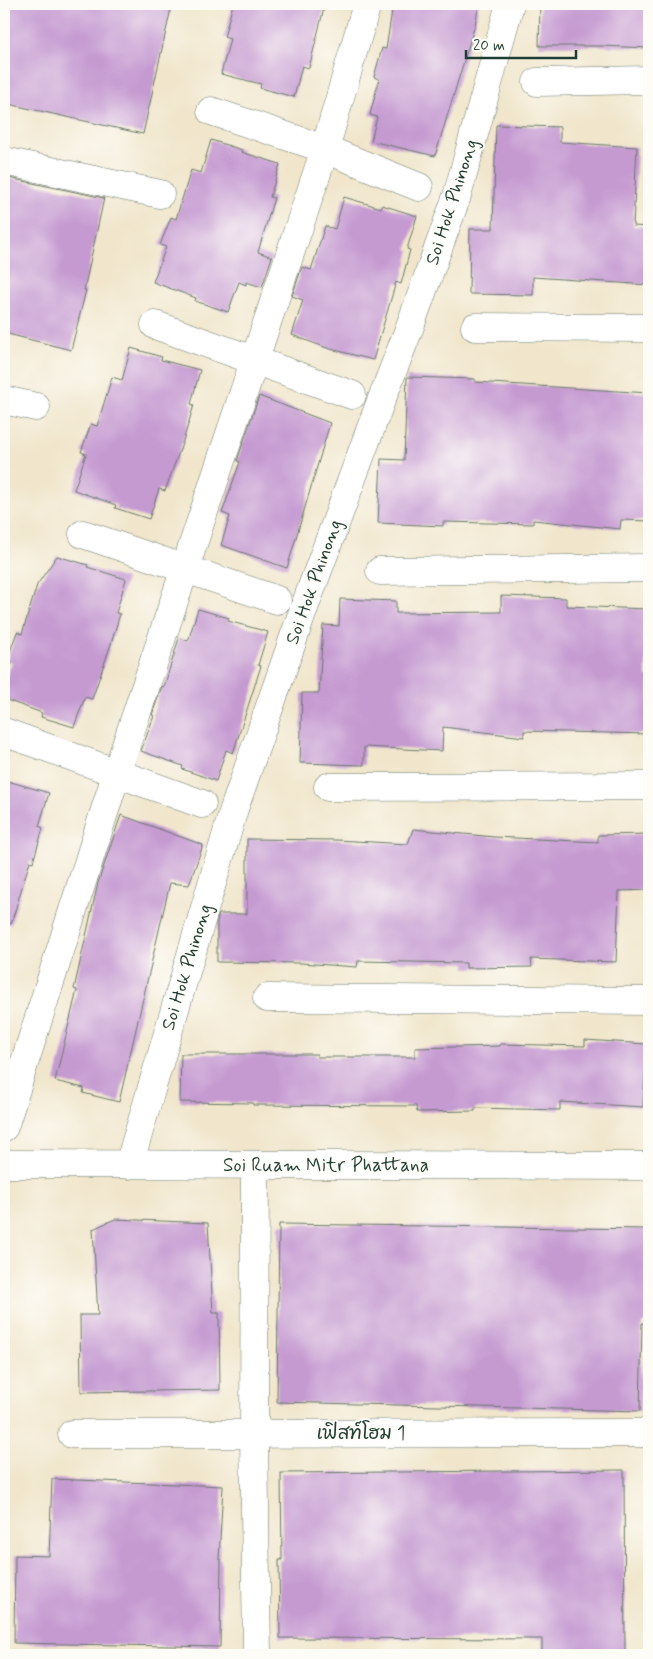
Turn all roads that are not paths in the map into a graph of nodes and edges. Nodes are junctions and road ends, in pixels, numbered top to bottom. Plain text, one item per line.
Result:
1 (367, 4) edge
2 (510, 4) edge
3 (649, 80) edge
4 (537, 82) dead end
5 (211, 111) dead end
6 (325, 149) junction
7 (4, 161) edge
8 (419, 187) dead end
9 (160, 194) dead end
10 (155, 325) dead end
11 (475, 327) dead end
12 (649, 328) edge
13 (254, 360) junction
14 (352, 395) dead end
15 (4, 400) edge
16 (36, 407) dead end
17 (83, 534) dead end
18 (649, 568) edge
19 (185, 570) junction
20 (380, 571) dead end
21 (277, 600) dead end
22 (4, 732) edge
23 (117, 772) junction
24 (649, 786) edge
25 (328, 787) dead end
26 (202, 804) dead end
27 (267, 998) dead end
28 (649, 1001) edge
29 (4, 1126) edge
30 (4, 1164) edge
31 (129, 1165) junction
32 (255, 1165) junction
33 (649, 1166) edge
34 (649, 1433) edge
35 (72, 1434) dead end
36 (254, 1434) junction
37 (257, 1655) edge

1 - 6 street
2 - 31 street, Soi Hok Phinong
3 - 4 street
5 - 6 street
6 - 8 street
6 - 13 street
7 - 9 street
10 - 13 street
11 - 12 street
13 - 14 street
13 - 19 street
15 - 16 street
17 - 19 street
18 - 20 street
19 - 21 street
19 - 23 street
22 - 23 street
23 - 26 street
23 - 29 street
24 - 25 street
27 - 28 street
30 - 31 street, Soi Ruam Mitr Phattana
31 - 32 street, Soi Ruam Mitr Phattana
32 - 33 street, Soi Ruam Mitr Phattana
32 - 36 street
34 - 36 street, เฟิสท์โฮม 1
35 - 36 street, เฟิสท์โฮม 1
36 - 37 street

